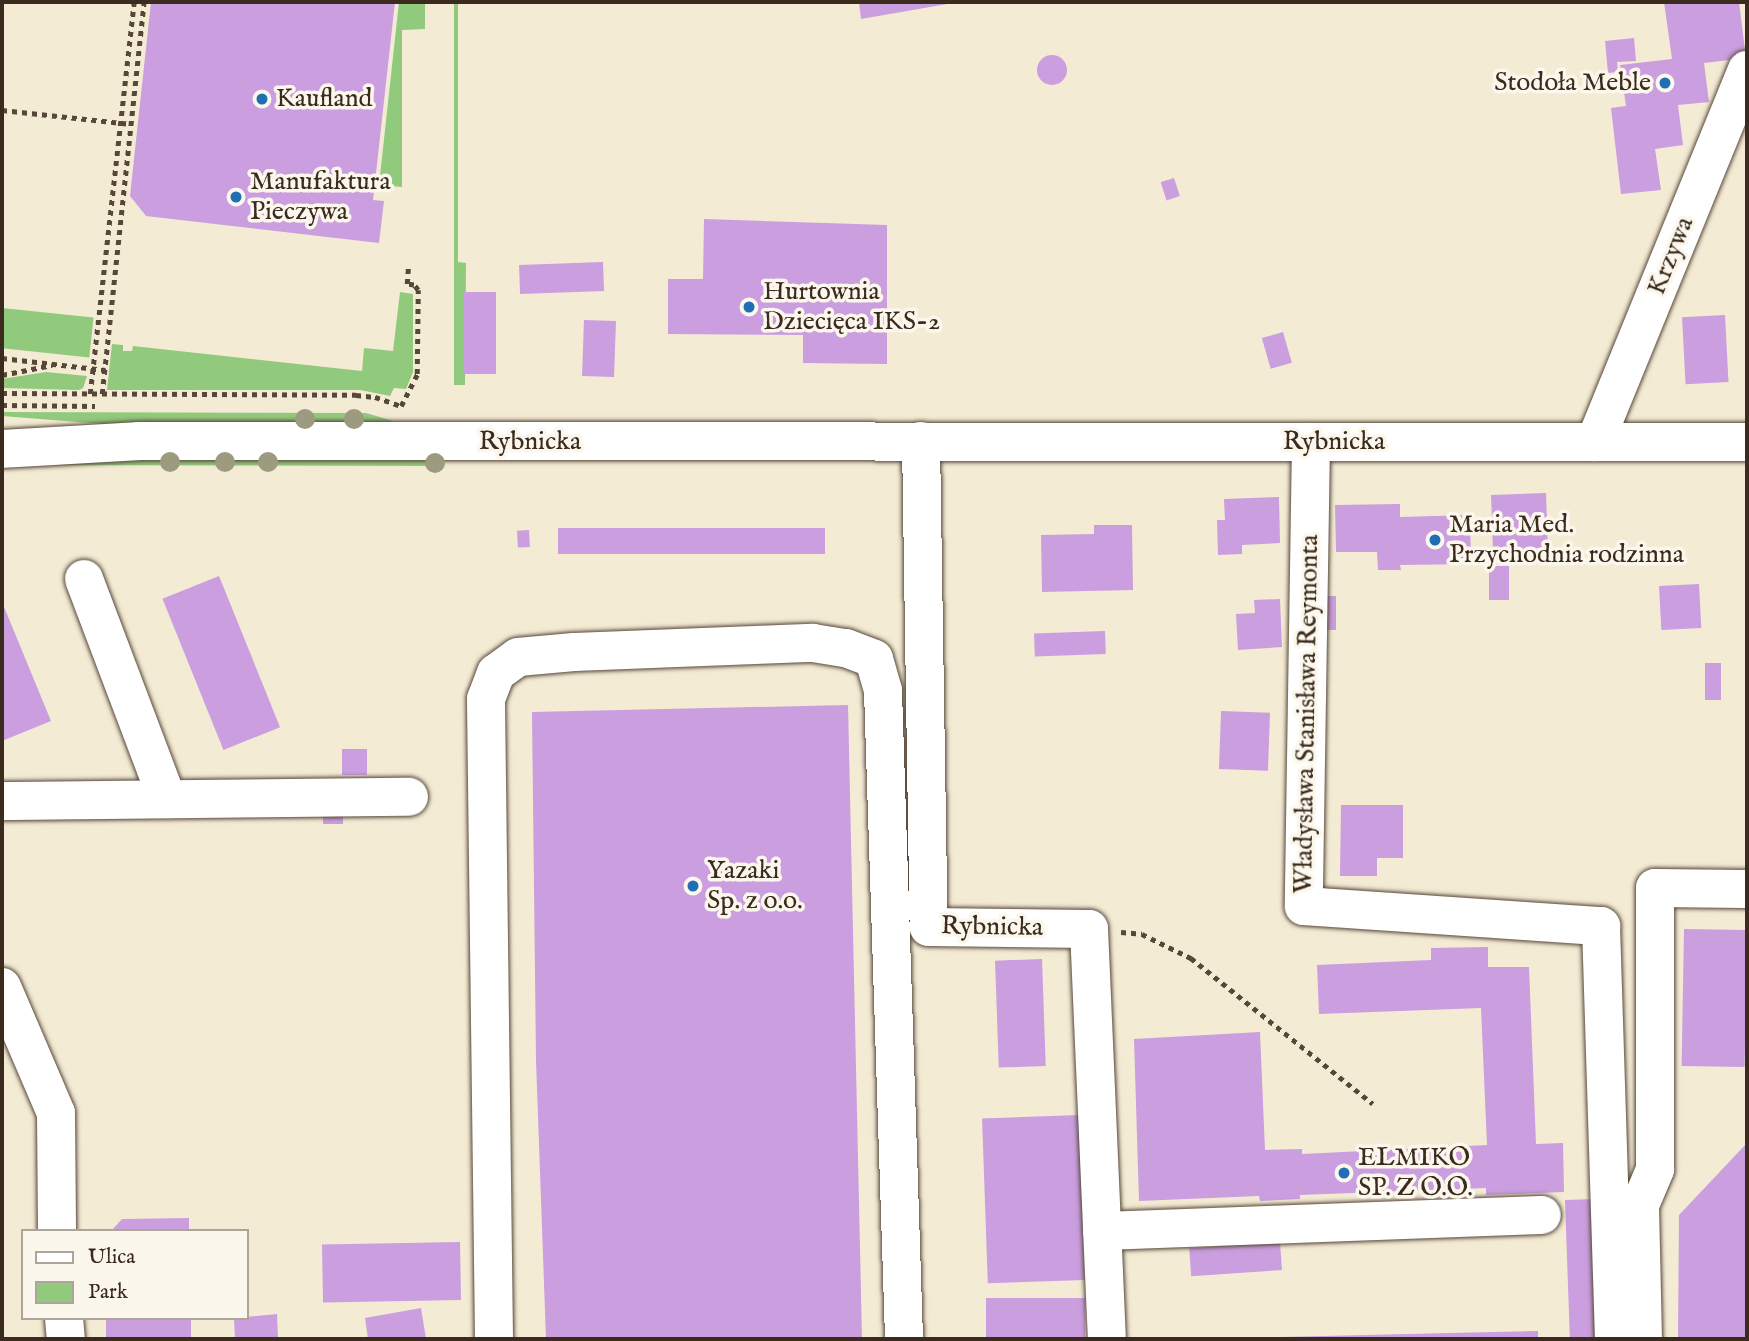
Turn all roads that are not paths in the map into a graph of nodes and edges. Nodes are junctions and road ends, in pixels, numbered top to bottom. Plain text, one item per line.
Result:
1 (1747, 70) edge
2 (2, 425) edge
3 (139, 441) junction
4 (920, 441) junction
5 (1311, 442) junction
6 (1595, 442) junction
7 (1747, 442) edge
8 (2, 449) edge
9 (84, 579) dead end
10 (409, 797) dead end
11 (167, 799) junction
12 (2, 801) edge
13 (1747, 889) edge
14 (2, 987) edge
15 (1542, 1215) dead end
16 (57, 1229) edge
17 (1102, 1231) junction
18 (64, 1320) edge
19 (66, 1339) edge
20 (494, 1339) edge
21 (904, 1339) edge
22 (1107, 1339) edge
23 (1614, 1339) edge
24 (1643, 1339) edge

1 - 6 street, Krzywa
2 - 3 street, Rybnicka
3 - 4 street, Rybnicka
3 - 8 street, Rybnicka
4 - 5 street, Rybnicka
4 - 17 street, Rybnicka
5 - 6 street, Rybnicka
5 - 23 street, Władysława Stanisława Reymonta
6 - 7 street, Rybnicka
9 - 11 street
10 - 11 street
11 - 12 street
13 - 24 street
14 - 16 street
15 - 17 street
17 - 22 street
18 - 19 street
20 - 21 street

